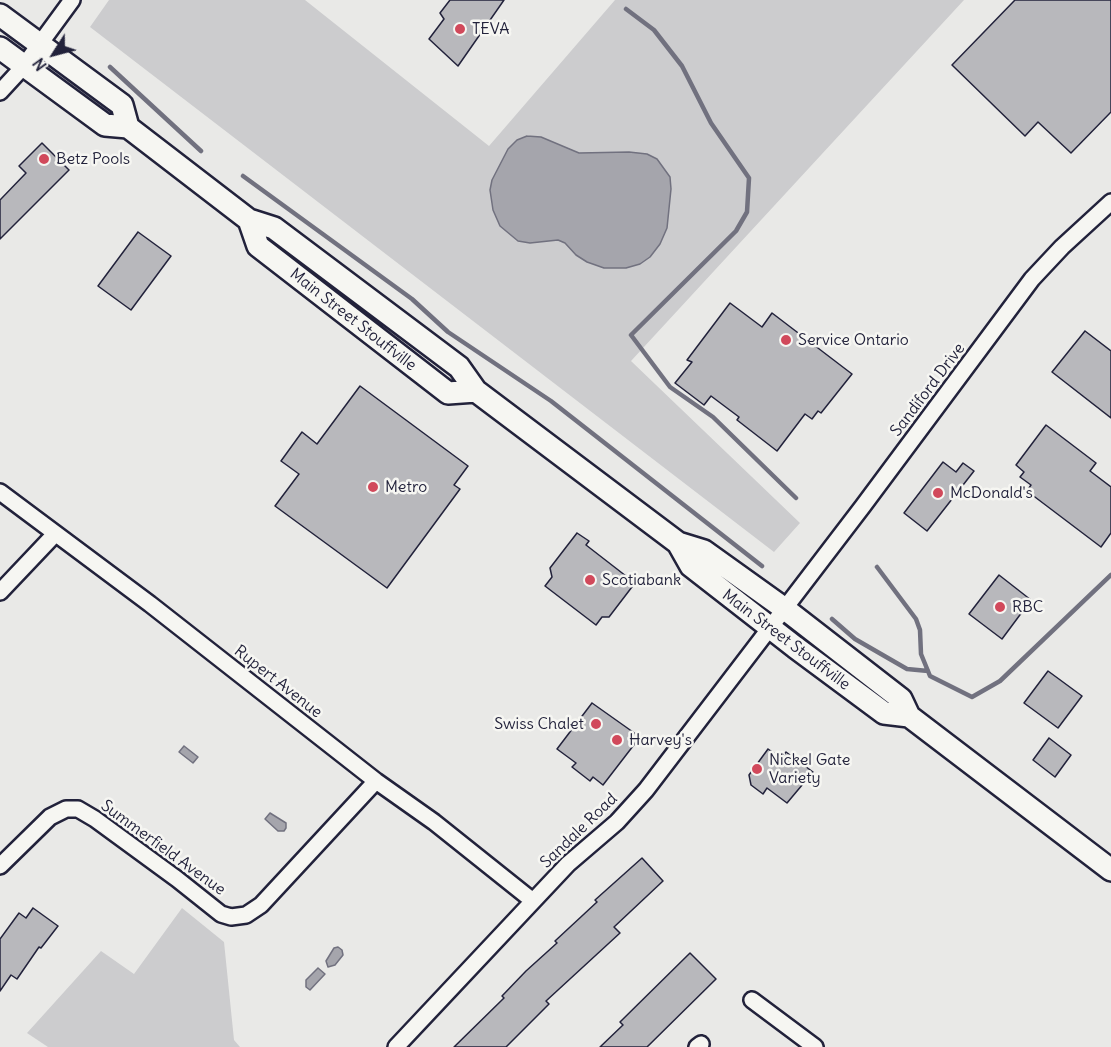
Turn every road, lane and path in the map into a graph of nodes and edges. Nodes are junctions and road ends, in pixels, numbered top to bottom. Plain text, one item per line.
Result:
1 (72, 0) edge
2 (0, 15) edge
3 (40, 44) junction
4 (0, 48) edge
5 (23, 67) junction
6 (0, 92) edge
7 (128, 127) junction
8 (1111, 202) edge
9 (0, 492) edge
10 (55, 534) junction
11 (678, 543) junction
12 (0, 592) edge
13 (785, 609) junction
14 (770, 627) junction
15 (909, 716) junction
16 (376, 781) junction
17 (0, 866) edge
18 (1111, 870) edge
19 (533, 901) junction
20 (752, 1000) dead end
21 (396, 1047) edge
22 (814, 1047) edge

1 - 3 street
2 - 3 main road, Main Street Stouffville
3 - 5 street
3 - 7 main road, Main Street Stouffville
4 - 5 main road, Main Street Stouffville
5 - 6 street
5 - 7 main road, Main Street Stouffville
7 - 11 main road, Main Street Stouffville
8 - 13 street, Sandiford Drive
9 - 10 street, Rupert Avenue
10 - 12 street
10 - 16 street, Rupert Avenue
11 - 13 main road, Main Street Stouffville
11 - 14 main road, Main Street Stouffville
13 - 14 street, Sandiford Drive
13 - 15 main road, Main Street Stouffville
14 - 15 main road, Main Street Stouffville
14 - 19 street, Sandale Road
15 - 18 main road, Main Street Stouffville
16 - 17 street, Summerfield Avenue
16 - 19 street, Rupert Avenue
19 - 21 street, Sandale Road
20 - 22 street

